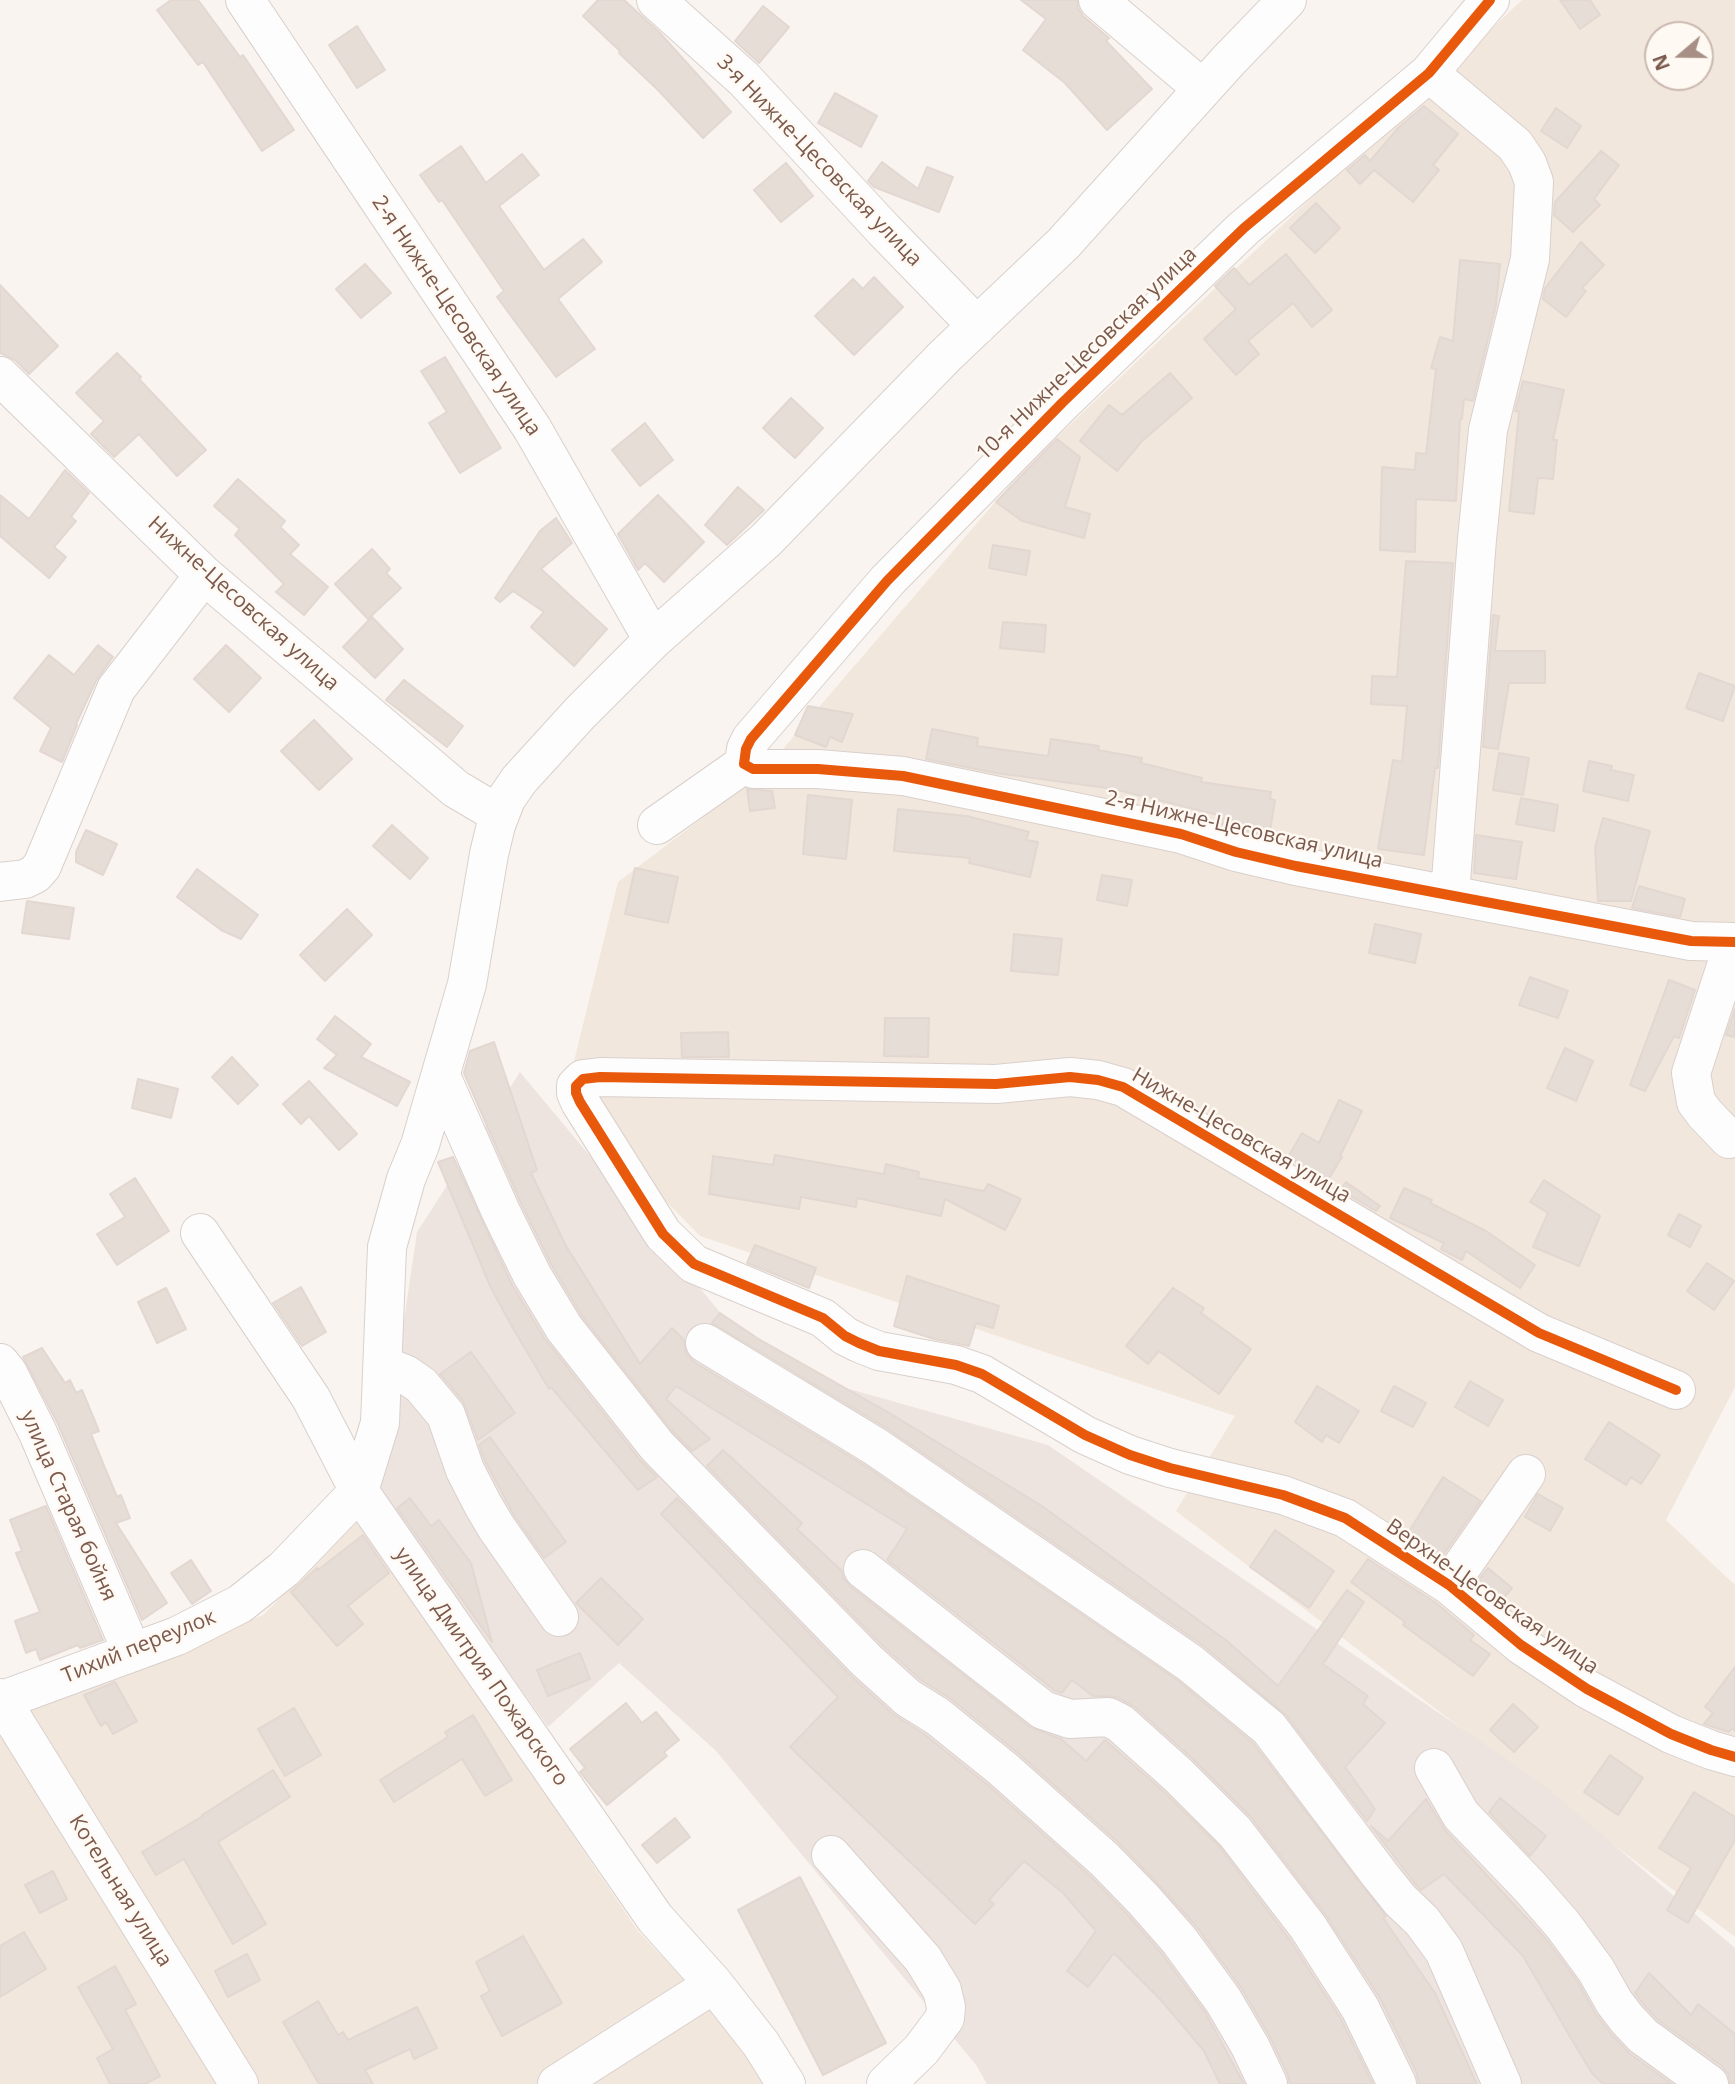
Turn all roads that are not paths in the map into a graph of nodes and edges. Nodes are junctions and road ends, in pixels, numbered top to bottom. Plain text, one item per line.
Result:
1 (245, 0) edge
2 (656, 0) edge
3 (1098, 0) edge
4 (1287, 0) edge
5 (1490, 0) edge
6 (1429, 73) junction
7 (1203, 89) junction
8 (977, 326) junction
9 (0, 376) edge
10 (204, 575) junction
11 (653, 640) junction
12 (744, 764) junction
13 (500, 815) junction
14 (657, 825) dead end
15 (0, 882) edge
16 (1450, 894) junction
17 (1735, 942) edge
18 (441, 1076) junction
19 (578, 1082) joint
20 (1729, 1139) dead end
21 (200, 1233) dead end
22 (705, 1343) dead end
23 (0, 1363) edge
24 (384, 1366) junction
25 (1676, 1390) dead end
26 (1526, 1474) dead end
27 (359, 1491) junction
28 (863, 1569) dead end
29 (1449, 1585) junction
30 (559, 1616) dead end
31 (132, 1652) junction
32 (0, 1700) edge
33 (1735, 1756) edge
34 (1434, 1768) dead end
35 (831, 1855) dead end
36 (714, 1983) junction
37 (239, 2084) edge
38 (557, 2084) edge
39 (786, 2084) edge
40 (886, 2084) edge
41 (1268, 2084) edge
42 (1396, 2084) edge
43 (1502, 2084) edge
44 (1709, 2084) edge

1 - 11 street, 2-я Нижне-Цесовская улица
2 - 8 street, 3-я Нижне-Цесовская улица
3 - 7 street
4 - 7 street
5 - 6 street, 10-я Нижне-Цесовская улица
6 - 12 street, 10-я Нижне-Цесовская улица
6 - 16 street
7 - 8 street
8 - 11 street
9 - 10 street, Нижне-Цесовская улица
10 - 13 street, Нижне-Цесовская улица
10 - 15 street
11 - 13 street
12 - 14 street
12 - 16 street, 2-я Нижне-Цесовская улица
13 - 18 street
16 - 17 street, 2-я Нижне-Цесовская улица
17 - 20 street
18 - 24 street
18 - 41 street
19 - 25 street, Нижне-Цесовская улица
19 - 29 street, Верхне-Цесовская улица
21 - 27 street, улица Дмитрия Пожарского
22 - 43 street
23 - 31 street, улица Старая бойня
24 - 27 street
24 - 30 street
26 - 29 street
27 - 31 street, Тихий переулок
27 - 36 street, улица Дмитрия Пожарского
28 - 42 street
29 - 33 street, Верхне-Цесовская улица
31 - 32 street, Тихий переулок
32 - 37 street, Котельная улица
34 - 44 street
35 - 40 street
36 - 38 street
36 - 39 street, улица Дмитрия Пожарского

